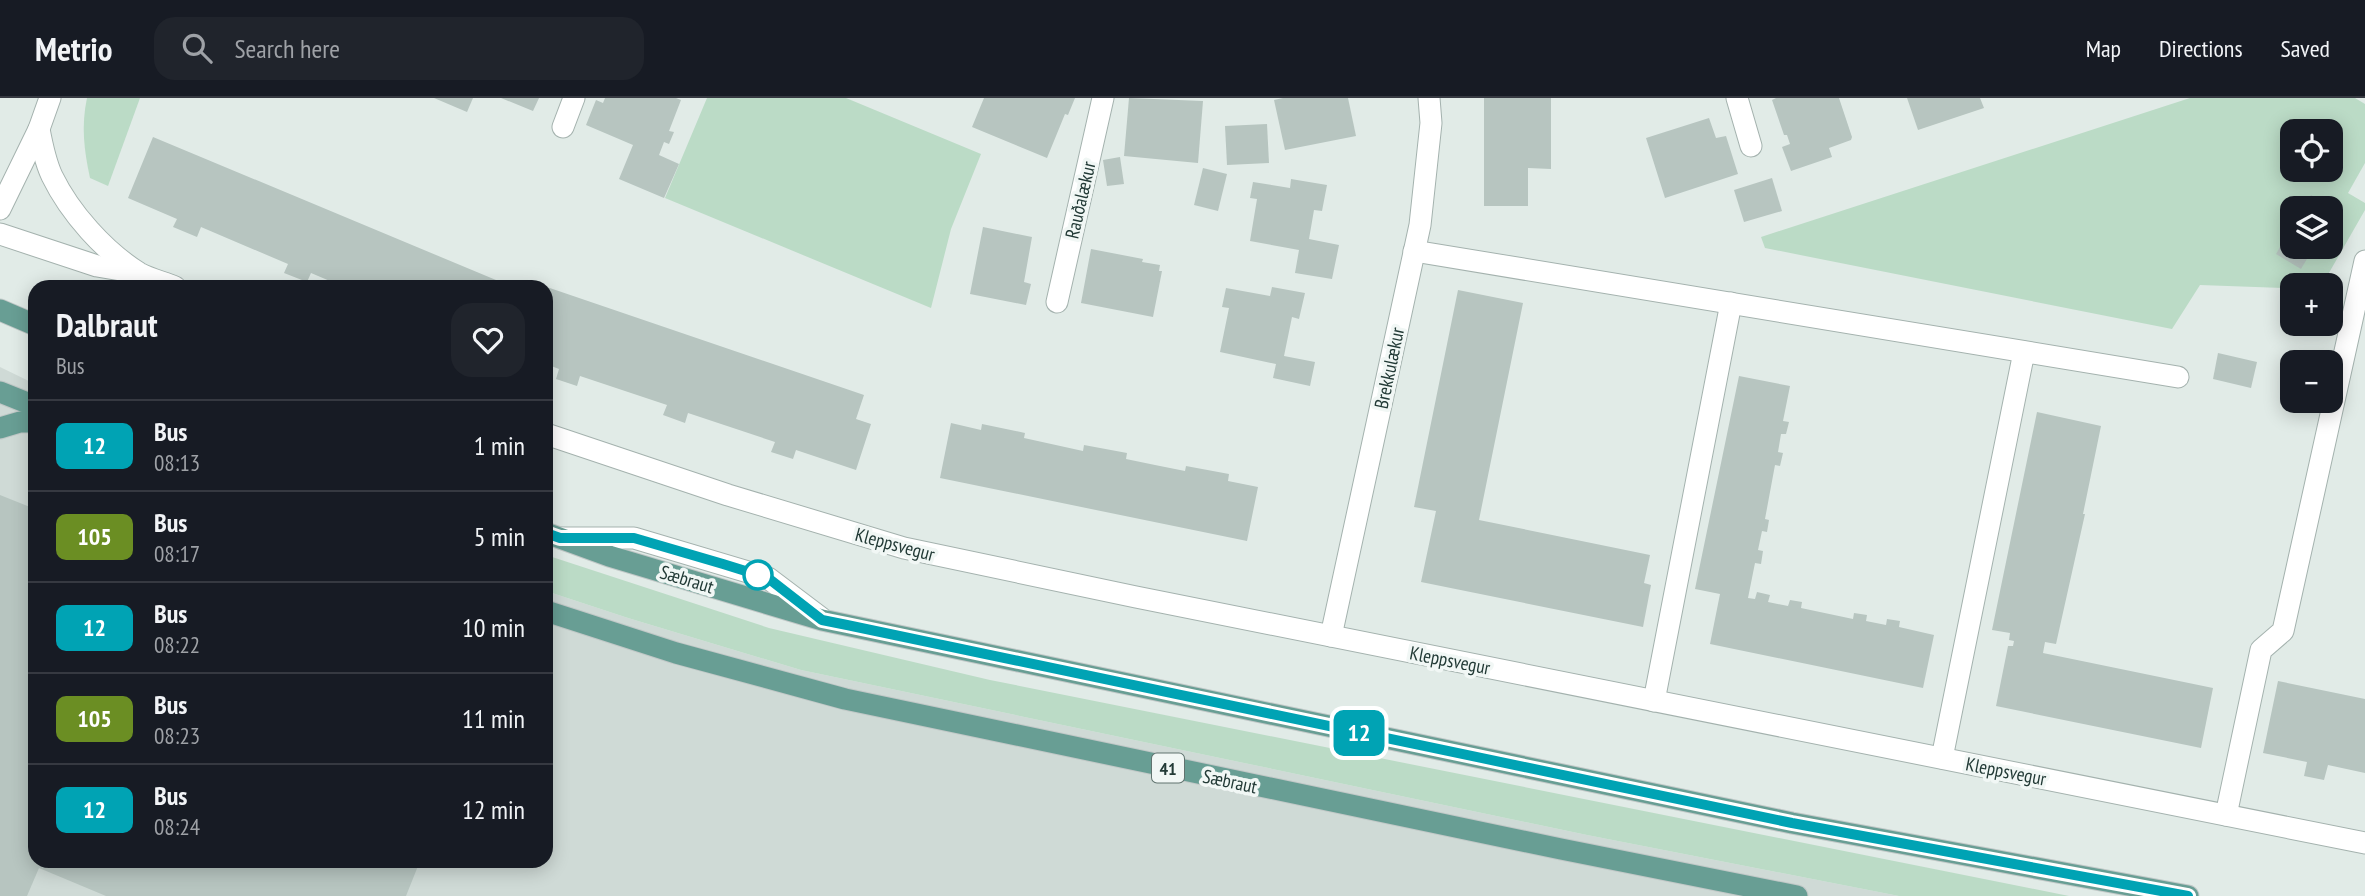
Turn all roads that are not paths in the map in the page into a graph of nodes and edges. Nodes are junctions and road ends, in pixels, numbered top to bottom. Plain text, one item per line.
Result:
1 (50, 98) edge
2 (574, 98) edge
3 (1103, 98) edge
4 (1429, 98) edge
5 (1737, 98) edge
6 (563, 127) dead end
7 (39, 129) junction
8 (1751, 146) dead end
9 (0, 209) edge
10 (0, 234) edge
11 (1414, 251) junction
12 (2365, 261) edge
13 (140, 273) junction
14 (158, 280) edge
15 (1058, 302) dead end
16 (1731, 303) junction
17 (0, 310) edge
18 (28, 322) edge
19 (2024, 352) junction
20 (2178, 377) dead end
21 (0, 392) edge
22 (28, 403) edge
23 (28, 422) edge
24 (0, 428) edge
25 (553, 436) edge
26 (553, 535) edge
27 (553, 613) edge
28 (1331, 636) junction
29 (1654, 701) junction
30 (1942, 758) junction
31 (2226, 815) junction
32 (2365, 843) edge
33 (1797, 896) edge
34 (2188, 896) edge

1 - 7 street
2 - 6 street
3 - 15 street, Rauðalækur
4 - 11 street, Brekkulækur
5 - 8 street
7 - 9 street
7 - 13 street
10 - 13 street
11 - 16 street
11 - 28 street, Brekkulækur
12 - 31 street
13 - 14 street
16 - 19 street
16 - 29 street
17 - 18 main road
19 - 20 street
19 - 30 street
21 - 22 main road
23 - 24 main road
25 - 28 street, Kleppsvegur
26 - 34 main road, Sæbraut
27 - 33 main road, Sæbraut / 41
28 - 29 street, Kleppsvegur
29 - 30 street, Kleppsvegur
30 - 31 street, Kleppsvegur
31 - 32 street, Kleppsvegur

